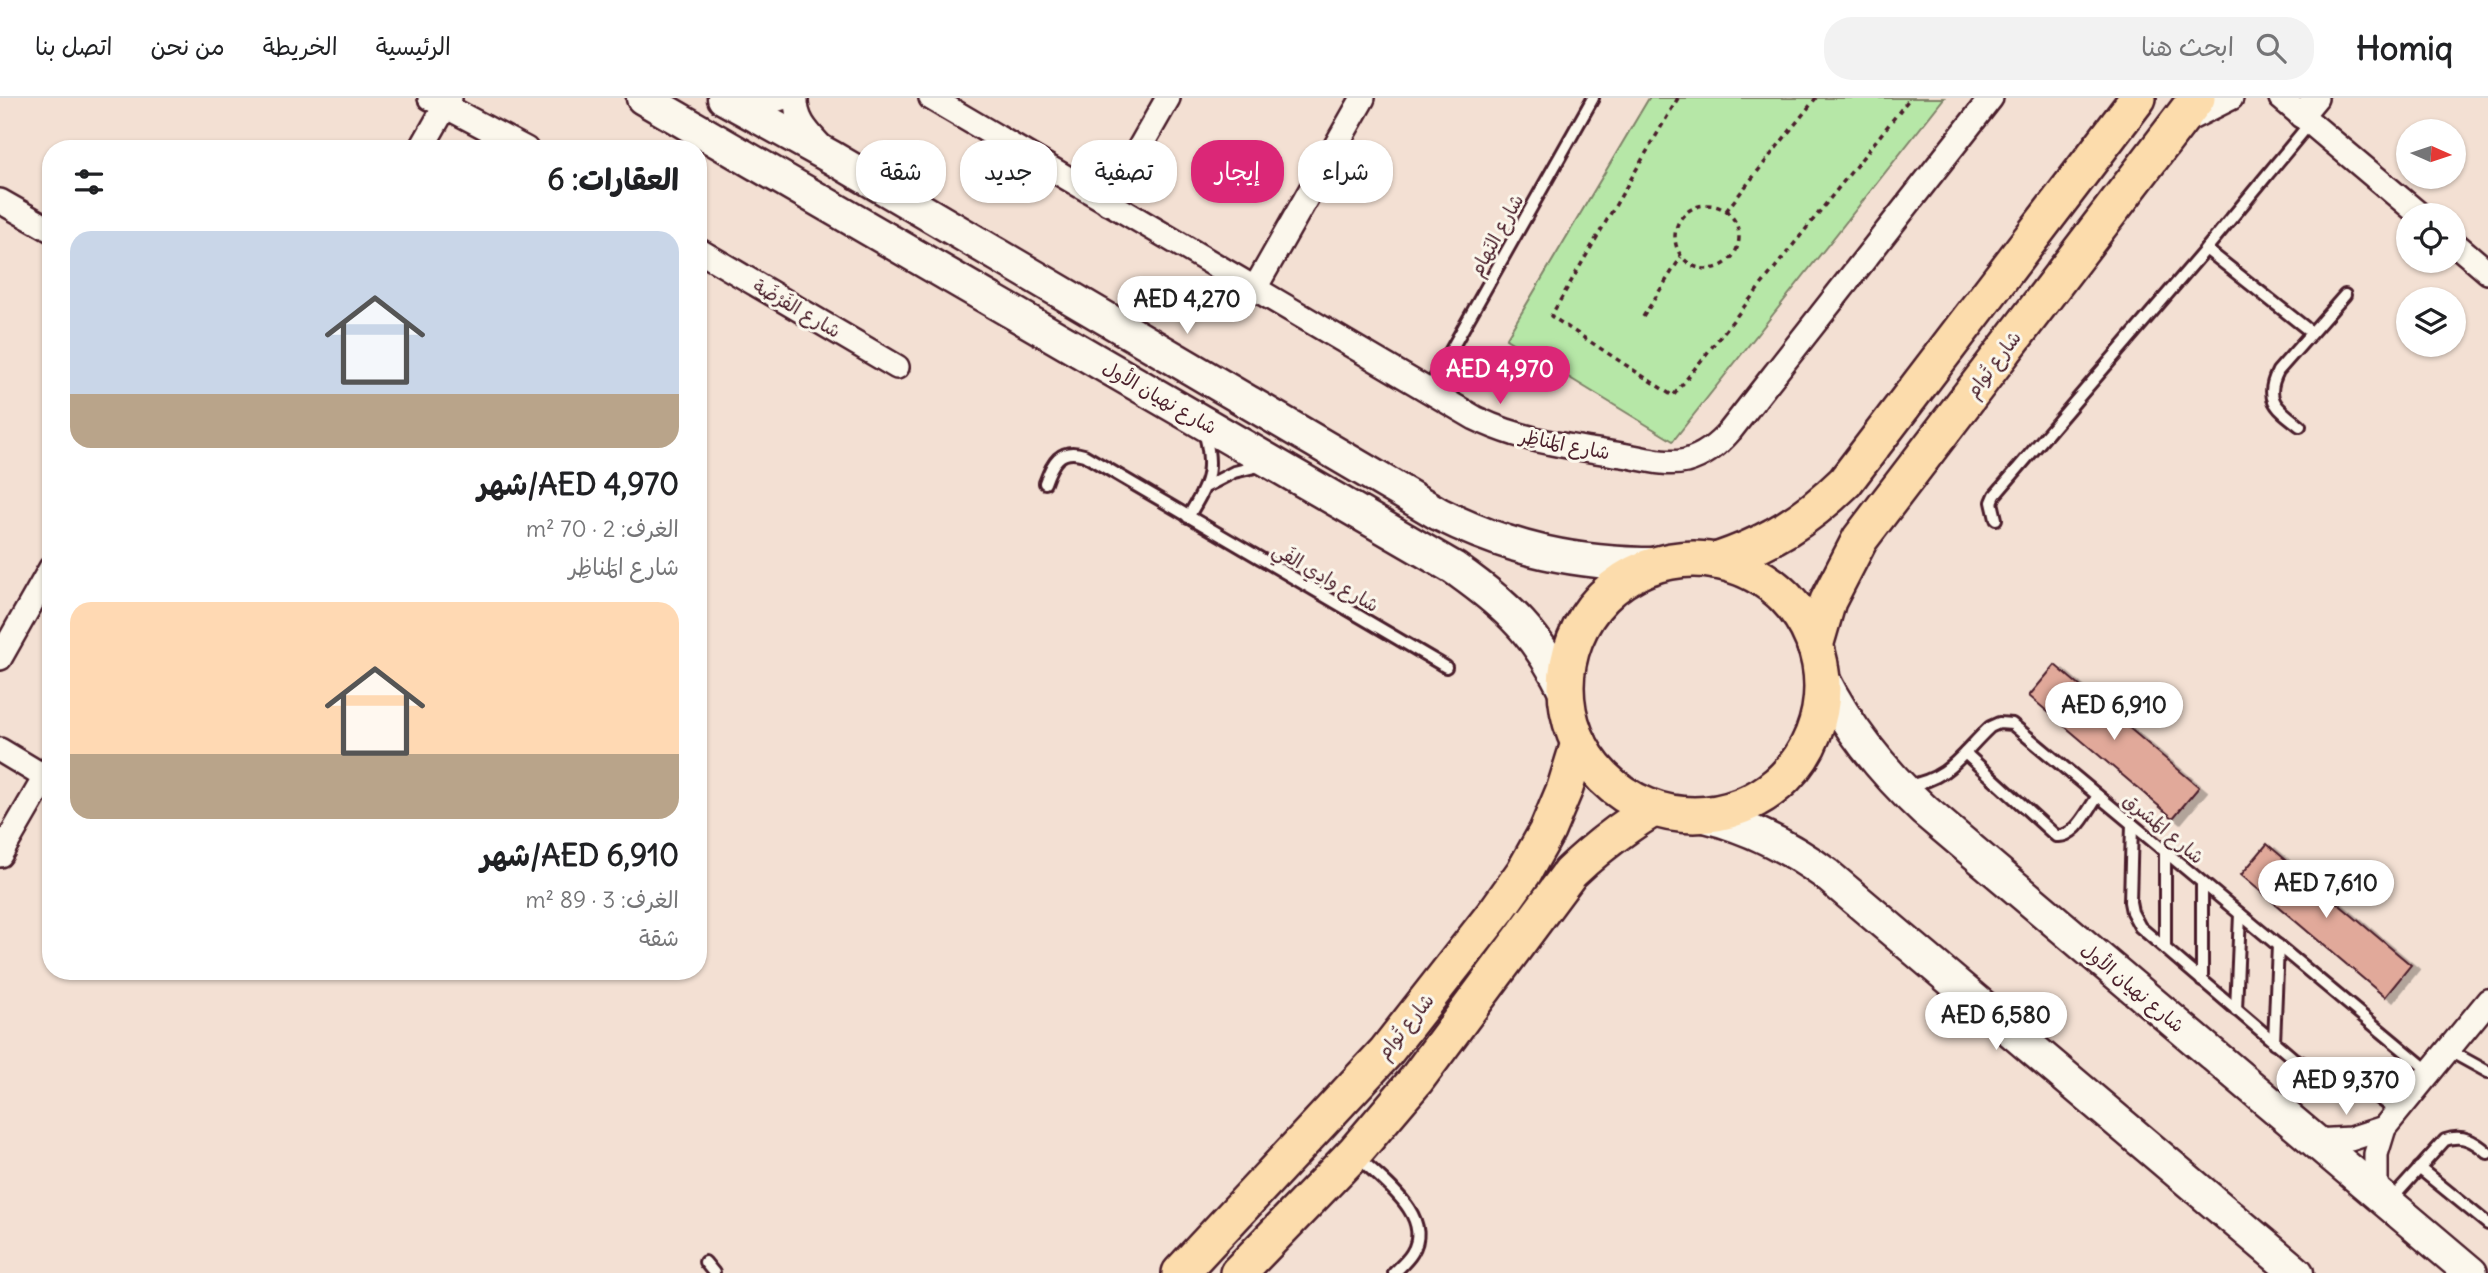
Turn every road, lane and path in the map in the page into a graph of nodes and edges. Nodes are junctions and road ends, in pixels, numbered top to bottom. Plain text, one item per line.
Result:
1 (643, 98) edge
2 (724, 98) edge
3 (782, 98) edge
4 (796, 98) edge
5 (931, 98) edge
6 (1168, 98) edge
7 (1363, 98) edge
8 (1593, 98) edge
9 (1678, 98) edge
10 (1816, 98) edge
11 (1910, 98) edge
12 (1991, 98) edge
13 (2138, 98) edge
14 (2197, 98) edge
15 (2231, 98) edge
16 (442, 101) edge
17 (2294, 106) edge
18 (2176, 126) junction
19 (425, 140) edge
20 (510, 140) edge
21 (1144, 140) edge
22 (831, 157) junction
23 (1071, 181) edge
24 (0, 201) edge
25 (1108, 203) edge
26 (2406, 203) edge
27 (1726, 211) junction
28 (42, 225) edge
29 (2206, 249) junction
30 (2466, 253) edge
31 (707, 255) edge
32 (1681, 257) junction
33 (2488, 272) edge
34 (1255, 288) junction
35 (2345, 295) dead end
36 (1643, 317) dead end
37 (2311, 332) junction
38 (897, 367) dead end
39 (1429, 389) junction
40 (1200, 420) junction
41 (2300, 426) dead end
42 (1278, 465) junction
43 (1045, 483) dead end
44 (1207, 486) junction
45 (1188, 517) junction
46 (1996, 519) dead end
47 (1716, 561) junction
48 (1657, 565) junction
49 (42, 584) edge
50 (0, 658) edge
51 (1818, 662) junction
52 (1446, 667) dead end
53 (1567, 695) junction
54 (1579, 743) junction
55 (0, 750) edge
56 (1965, 753) junction
57 (42, 769) edge
58 (42, 782) edge
59 (1900, 787) junction
60 (2098, 796) junction
61 (1653, 809) junction
62 (1701, 815) junction
63 (2132, 824) junction
64 (2165, 851) junction
65 (0, 855) edge
66 (2202, 883) junction
67 (2240, 914) junction
68 (2278, 945) junction
69 (2165, 948) junction
70 (2202, 981) junction
71 (2488, 1001) edge
72 (2236, 1010) junction
73 (2274, 1043) junction
74 (2448, 1050) junction
75 (2430, 1072) junction
76 (2488, 1072) edge
77 (2390, 1120) junction
78 (2315, 1141) junction
79 (1354, 1153) junction
80 (2488, 1153) edge
81 (2419, 1168) junction
82 (2384, 1199) junction
83 (2488, 1224) edge
84 (705, 1262) dead end
85 (714, 1273) edge
86 (1180, 1273) edge
87 (1238, 1273) edge
88 (1394, 1273) edge
89 (2297, 1273) edge
90 (2471, 1273) edge

1 - 40 main road, شارع نهيان الأول
2 - 3 street
2 - 22 main road, شارع نهيان الأول
4 - 22 street
5 - 23 street, شارع المَناظِر
6 - 21 street
7 - 34 street
8 - 39 lane, شارع النَهام
9 - 11 path
10 - 27 path
12 - 39 street, شارع المَناظِر
13 - 47 main road
14 - 18 main road, شارع تُوام
15 - 18 street
16 - 19 street
16 - 20 street
17 - 26 street
17 - 29 lane
18 - 51 main road, شارع تُوام
22 - 48 main road, شارع نهيان الأول
24 - 28 street
25 - 34 street, شارع المَناظِر
27 - 32 path
27 - 32 path
29 - 37 lane
29 - 46 lane
30 - 33 street
31 - 38 street, شارع الفَرْضَة
32 - 36 path
34 - 39 street, شارع المَناظِر
35 - 37 lane
37 - 41 lane
40 - 42 main road, شارع نهيان الأول
40 - 44 lane
42 - 44 lane
42 - 53 main road, شارع نهيان الأول
43 - 45 lane, شارع وادِي الفَي
44 - 45 lane
45 - 52 lane, شارع وادِي الفَي
47 - 48 main road, شارع تُوام
47 - 51 main road
48 - 53 main road, شارع تُوام
49 - 50 street
51 - 59 main road, شارع نهيان الأول
51 - 62 main road, شارع تُوام
53 - 54 main road, شارع تُوام
54 - 61 main road, شارع تُوام
54 - 86 main road, شارع تُوام
55 - 57 street
56 - 59 lane, شارع المَشرِق
56 - 60 lane, شارع المَشرِق
56 - 60 lane
58 - 65 street
59 - 78 main road, شارع نهيان الأول
60 - 63 lane, شارع المَشرِق
61 - 62 main road, شارع تُوام
61 - 79 main road, شارع تُوام
62 - 89 main road
63 - 64 lane, شارع المَشرِق
63 - 69 lane
64 - 66 lane, شارع المَشرِق
64 - 69 lane
66 - 67 lane, شارع المَشرِق
66 - 70 lane
67 - 68 lane, شارع المَشرِق
67 - 72 lane
68 - 73 lane
68 - 75 lane, شارع المَشرِق
69 - 70 lane
70 - 72 lane
71 - 74 street
72 - 73 lane
73 - 77 lane
74 - 75 street
74 - 76 lane
75 - 77 street
77 - 78 street
77 - 82 street
78 - 82 main road, شارع نهيان الأول
79 - 87 main road, شارع تُوام
79 - 88 lane
80 - 81 lane
81 - 82 lane
81 - 83 lane
82 - 90 main road, شارع نهيان الأول
84 - 85 lane

